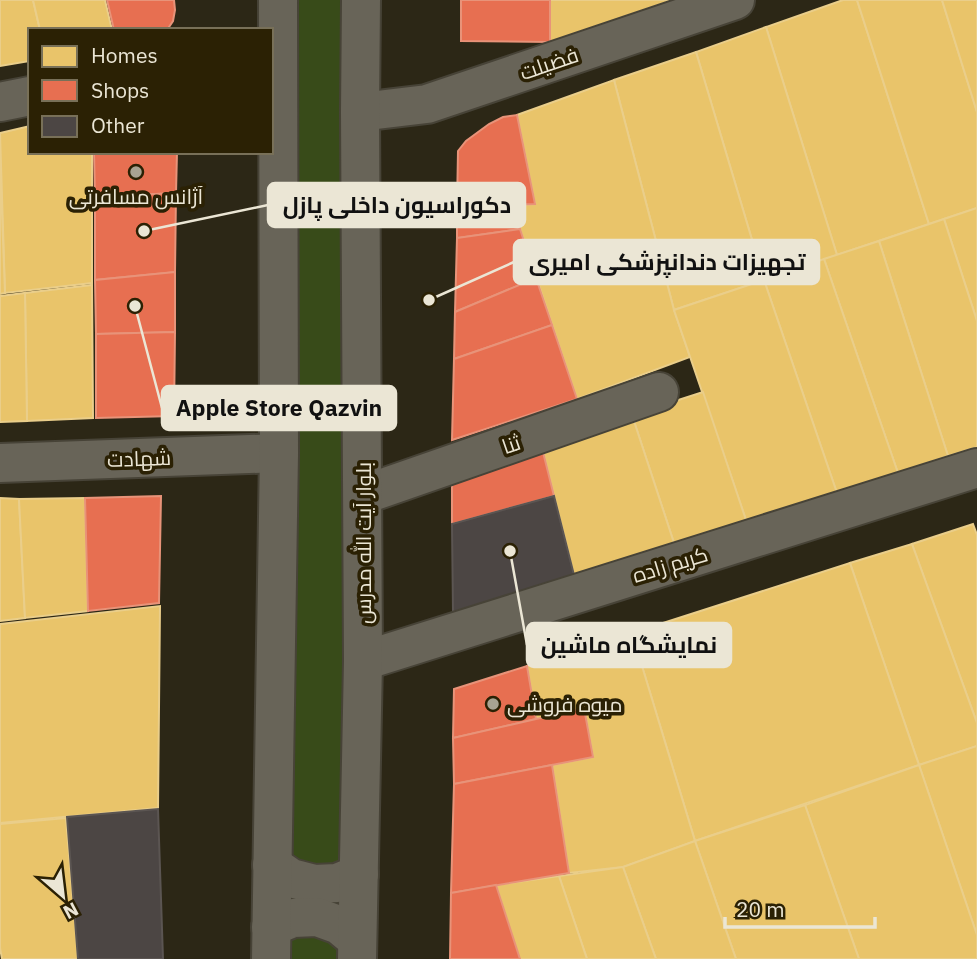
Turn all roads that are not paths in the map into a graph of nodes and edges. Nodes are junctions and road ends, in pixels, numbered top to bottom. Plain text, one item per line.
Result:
1 (278, 0) edge
2 (361, 0) edge
3 (734, 0) edge
4 (275, 61) edge
5 (28, 96) edge
6 (0, 102) edge
7 (360, 112) junction
8 (659, 392) dead end
9 (279, 453) junction
10 (0, 463) edge
11 (977, 468) edge
12 (362, 495) junction
13 (363, 661) junction
14 (272, 865) junction
15 (359, 874) junction
16 (271, 943) edge
17 (357, 950) edge

1 - 4 main road
2 - 7 main road, بلوار آیت الله مدرس
3 - 7 main road, فضیلت
4 - 9 main road
5 - 6 main road
7 - 12 main road, بلوار آیت الله مدرس
8 - 12 main road, ثنا
9 - 10 main road, شهادت
9 - 14 main road
11 - 13 main road, کریم زاده
12 - 13 main road, بلوار آیت الله مدرس
13 - 15 main road, بلوار آیت الله مدرس
14 - 15 main road
14 - 16 main road
15 - 17 main road, بلوار آیت الله مدرس
16 - 17 main road

